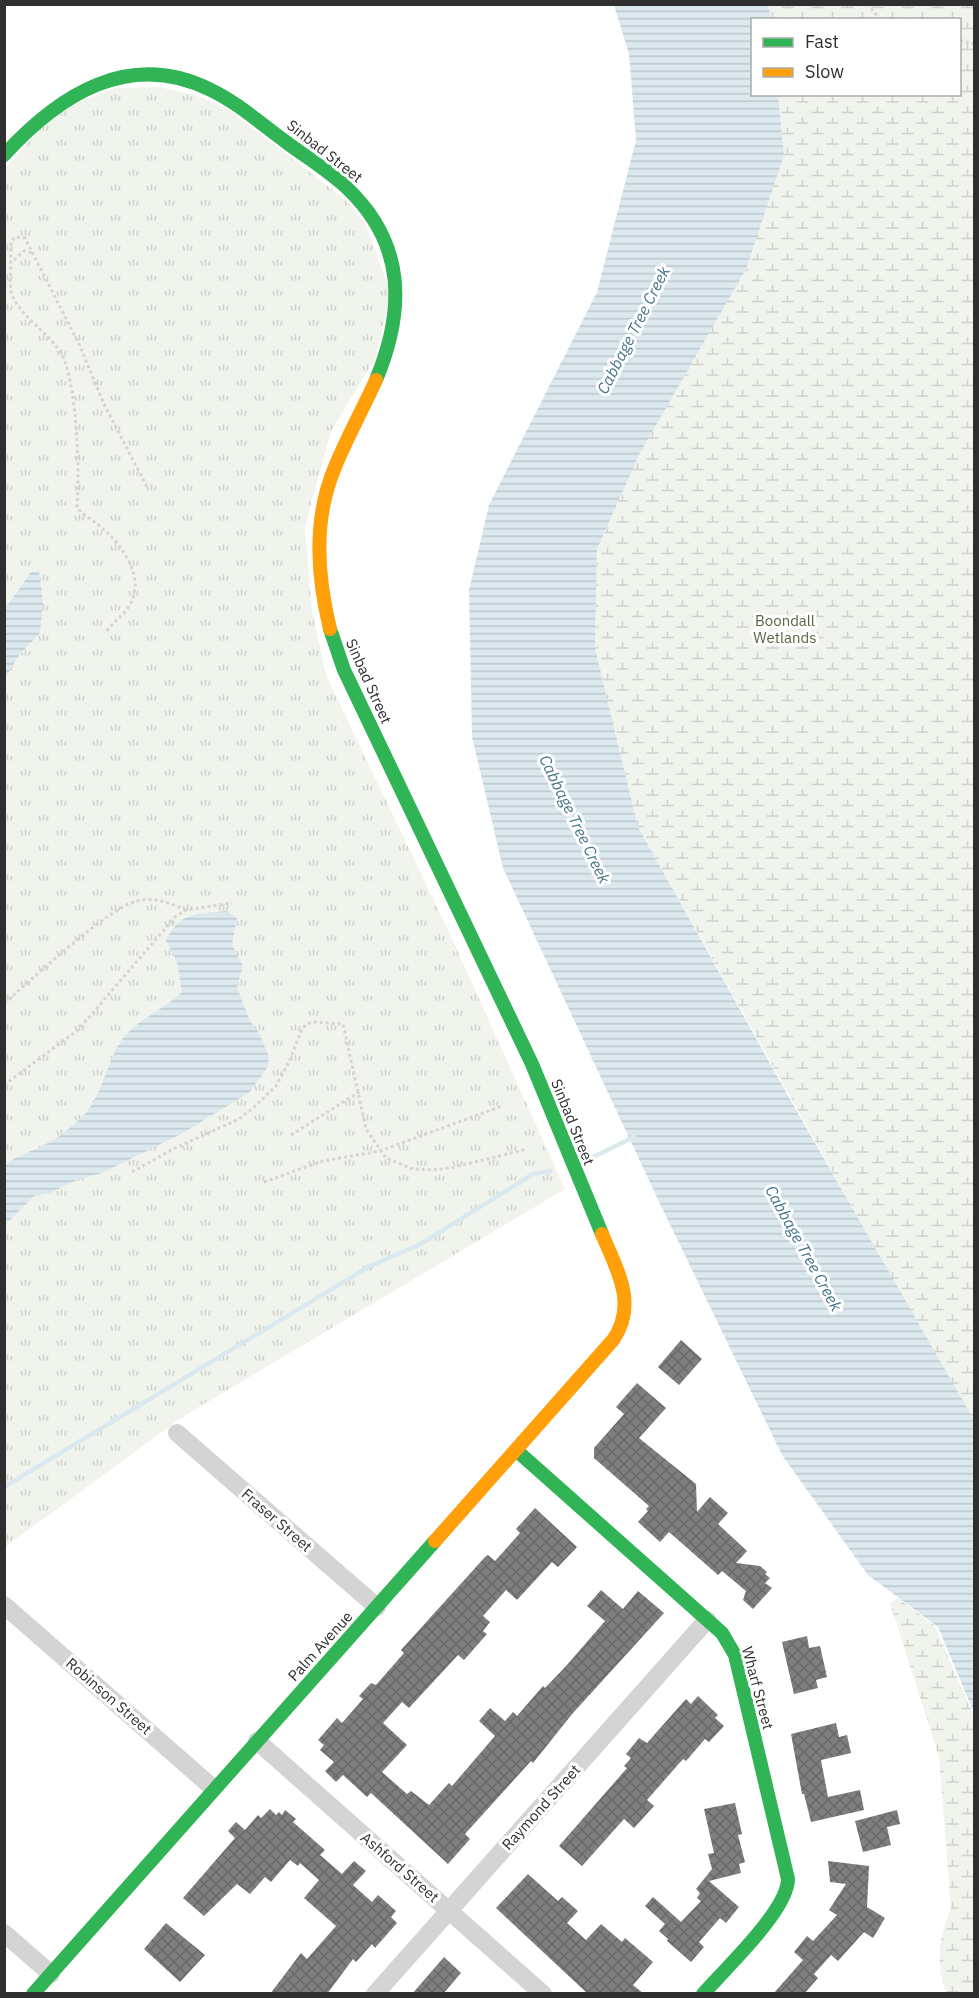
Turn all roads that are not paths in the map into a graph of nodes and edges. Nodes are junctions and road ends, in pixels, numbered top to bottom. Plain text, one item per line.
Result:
1 (4, 155) edge
2 (626, 1317) joint
3 (177, 1433) dead end
4 (516, 1450) junction
5 (4, 1605) edge
6 (377, 1607) junction
7 (706, 1620) junction
8 (256, 1740) junction
9 (213, 1788) junction
10 (449, 1911) junction
11 (4, 1933) edge
12 (51, 1974) junction
13 (33, 1994) edge
14 (375, 1994) edge
15 (543, 1994) edge
16 (703, 1994) edge

1 - 2 street, Sinbad Street
2 - 4 street, Palm Avenue
3 - 6 street, Fraser Street
4 - 6 street, Palm Avenue
4 - 7 street, Wharf Street
5 - 9 street, Robinson Street
6 - 8 street, Palm Avenue
7 - 10 street, Raymond Street
7 - 16 street, Wharf Street
8 - 9 street, Palm Avenue
8 - 10 street, Ashford Street
9 - 12 street, Palm Avenue
10 - 14 street, Raymond Street
10 - 15 street, Ashford Street
11 - 12 street
12 - 13 street, Palm Avenue

